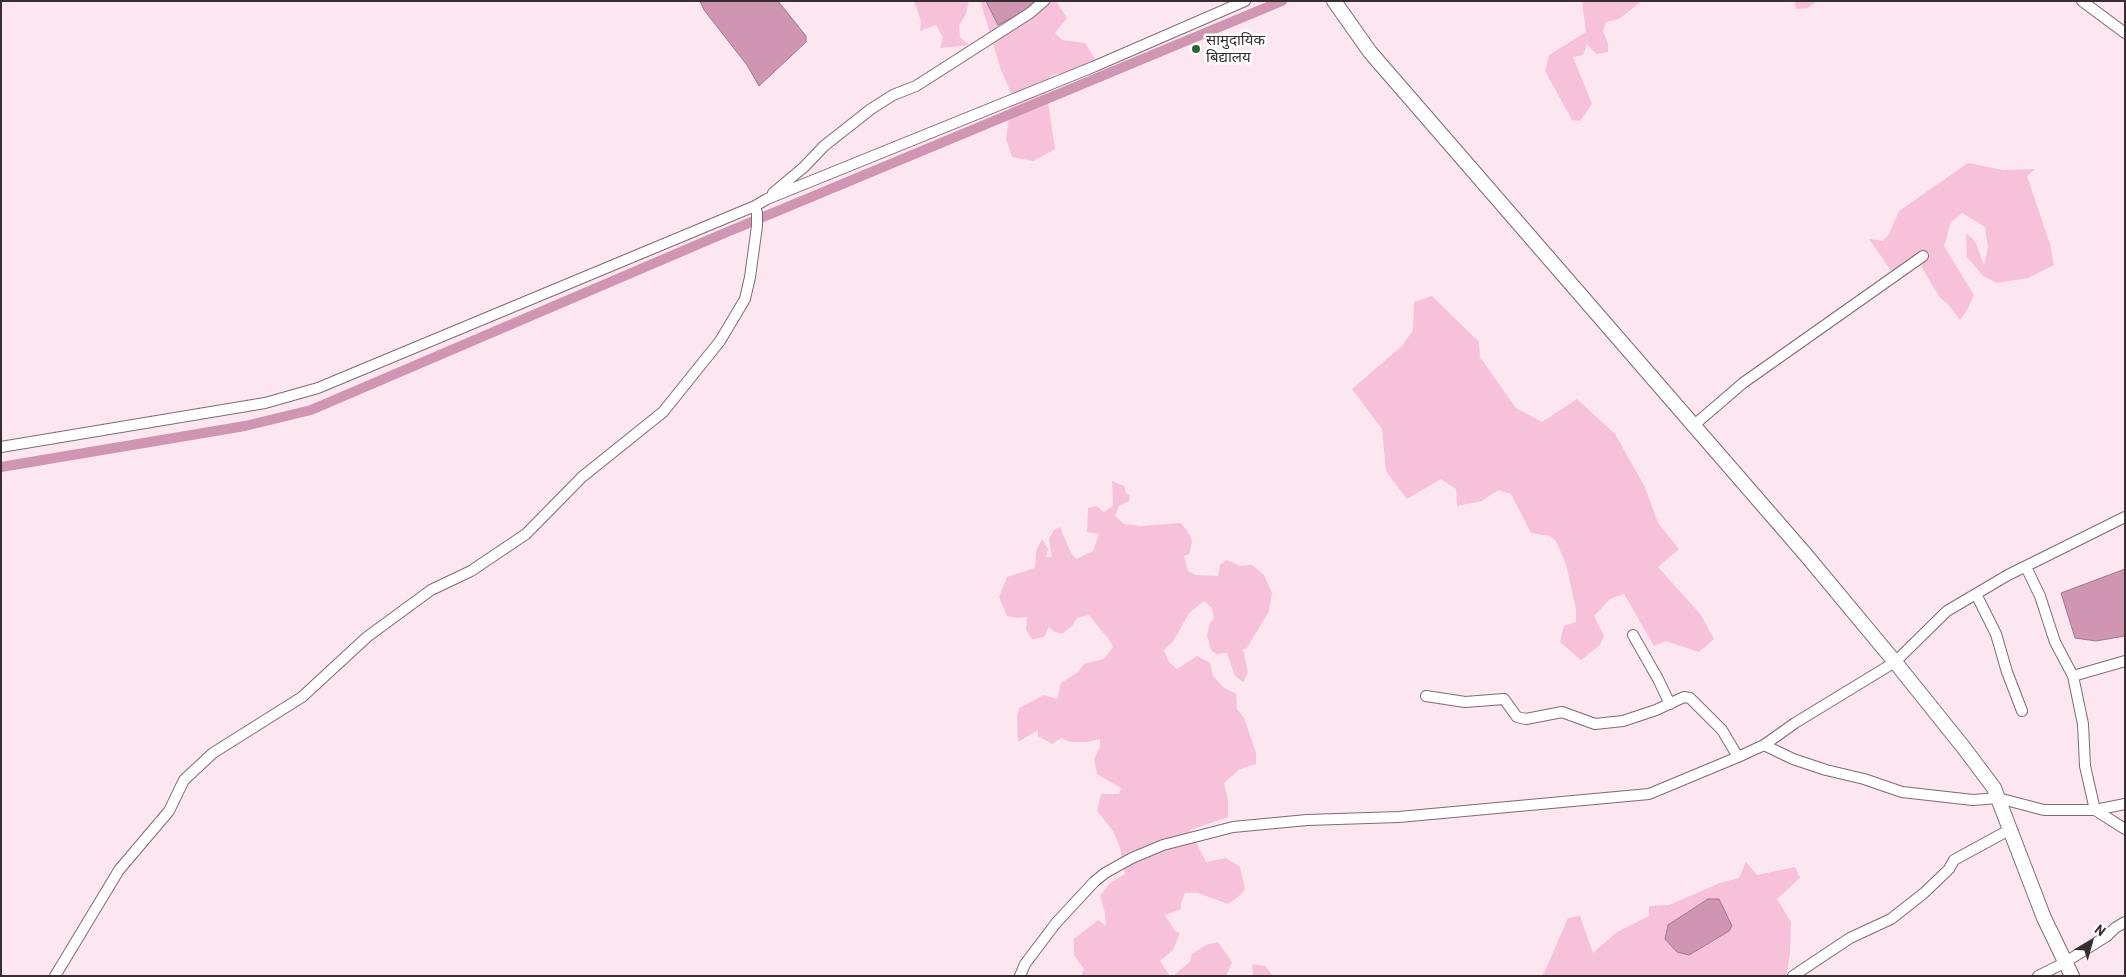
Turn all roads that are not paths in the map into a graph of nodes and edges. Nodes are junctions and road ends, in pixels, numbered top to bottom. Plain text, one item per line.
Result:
1 (1044, 1) edge
2 (1244, 1) edge
3 (1334, 1) edge
4 (2082, 1) edge
5 (2125, 33) edge
6 (766, 199) junction
7 (756, 210) junction
8 (1923, 256) dead end
9 (1693, 426) junction
10 (1, 447) edge
11 (2125, 517) edge
12 (2026, 566) junction
13 (1976, 594) junction
14 (1633, 635) dead end
15 (2125, 661) edge
16 (1896, 662) junction
17 (2073, 676) junction
18 (1426, 696) dead end
19 (1670, 704) junction
20 (2022, 711) dead end
21 (1764, 745) junction
22 (1738, 757) junction
23 (1998, 798) junction
24 (2125, 804) edge
25 (2095, 810) junction
26 (2125, 829) edge
27 (2010, 830) junction
28 (2125, 922) edge
29 (2064, 963) junction
30 (55, 976) edge
31 (1020, 976) edge
32 (1793, 976) edge
33 (2038, 976) edge
34 (2072, 976) edge

1 - 6 street
2 - 6 street
3 - 9 main road
4 - 5 street
6 - 7 street
7 - 10 street
7 - 30 street
8 - 9 street
9 - 16 main road
11 - 12 street
12 - 13 street
12 - 17 street
13 - 16 street
13 - 20 street
14 - 19 street
15 - 17 street
16 - 21 street
16 - 23 main road
17 - 25 street
18 - 19 street
19 - 22 street
21 - 22 street
21 - 23 street
22 - 31 street
23 - 25 street
23 - 27 main road
24 - 25 street
25 - 26 street
27 - 29 main road
27 - 32 street
28 - 29 street
29 - 33 street
29 - 34 main road

